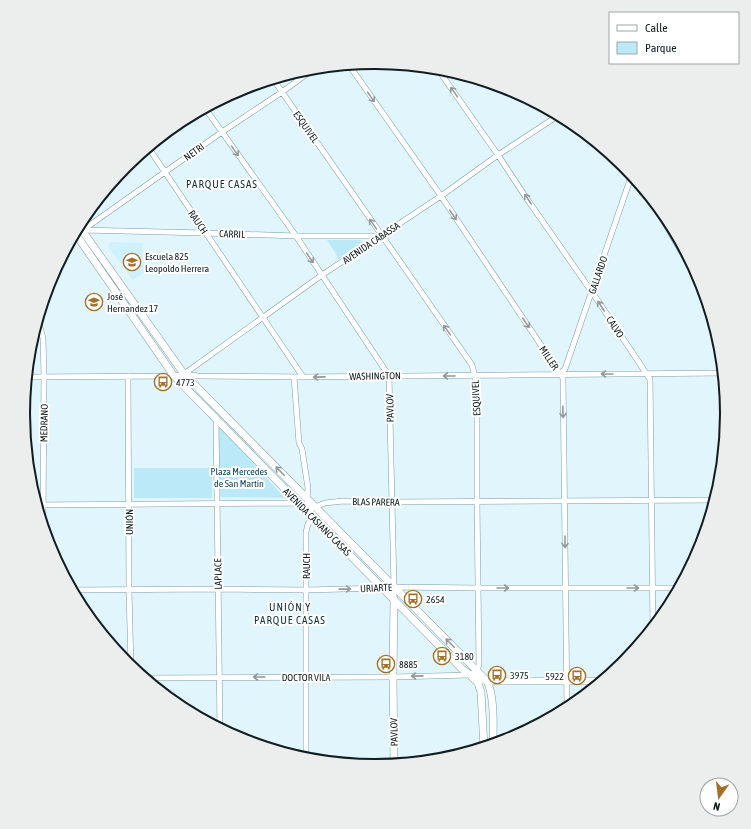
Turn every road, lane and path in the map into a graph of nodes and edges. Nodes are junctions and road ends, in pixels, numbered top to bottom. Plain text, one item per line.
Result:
1 (353, 70) edge
2 (443, 76) edge
3 (302, 77) edge
4 (276, 84) edge
5 (282, 92) junction
6 (208, 112) edge
7 (554, 119) edge
8 (222, 132) junction
9 (151, 152) edge
10 (498, 155) junction
11 (165, 172) junction
12 (630, 181) edge
13 (441, 196) junction
14 (86, 226) edge
15 (82, 232) edge
16 (205, 233) junction
17 (80, 236) edge
18 (80, 236) edge
19 (296, 236) junction
20 (381, 236) junction
21 (322, 275) junction
22 (592, 292) junction
23 (263, 318) junction
24 (41, 330) edge
25 (718, 373) edge
26 (184, 374) junction
27 (560, 374) junction
28 (646, 374) junction
29 (474, 375) junction
30 (32, 376) edge
31 (44, 376) junction
32 (128, 376) junction
33 (174, 376) junction
34 (389, 376) junction
35 (294, 377) junction
36 (303, 377) junction
37 (216, 419) junction
38 (710, 500) edge
39 (565, 501) junction
40 (651, 501) junction
41 (392, 502) junction
42 (477, 502) junction
43 (217, 503) junction
44 (299, 503) junction
45 (310, 503) junction
46 (129, 504) junction
47 (43, 505) joint
48 (313, 517) junction
49 (394, 586) junction
50 (652, 587) junction
51 (383, 588) junction
52 (478, 588) junction
53 (565, 588) junction
54 (675, 588) edge
55 (218, 589) junction
56 (78, 590) edge
57 (129, 590) junction
58 (306, 590) junction
59 (394, 599) junction
60 (653, 621) edge
61 (131, 659) edge
62 (477, 670) junction
63 (470, 675) junction
64 (219, 677) junction
65 (306, 677) junction
66 (393, 677) junction
67 (152, 678) edge
68 (487, 681) junction
69 (566, 681) junction
70 (595, 681) edge
71 (567, 702) edge
72 (220, 722) edge
73 (493, 740) edge
74 (484, 743) edge
75 (306, 753) edge
76 (394, 759) edge

1 -> 13 street, MILLER
10 -> 2 street, CALVO
3 - 5 street, NETRI
4 - 5 street, ESQUIVEL
5 - 8 street, NETRI
20 -> 5 street, ESQUIVEL
6 - 8 street
7 - 10 street, AVENIDA CABASSA
8 - 11 street, NETRI
8 -> 19 street
9 - 11 street, RAUCH
10 - 13 street, AVENIDA CABASSA
22 -> 10 street, CALVO
11 - 14 street, NETRI
11 - 16 street, RAUCH
12 - 22 street, GALLARDO
13 - 20 street, AVENIDA CABASSA
13 -> 27 street, MILLER
15 - 16 street, CARRIL
16 - 19 street, CARRIL
16 - 23 street, RAUCH
17 - 26 main road, AVENIDA CASIANO CASAS
18 - 33 main road, AVENIDA CASIANO CASAS
19 - 20 street, CARRIL
19 -> 21 street
20 - 21 street, AVENIDA CABASSA
29 -> 20 street, ESQUIVEL
21 - 23 street, AVENIDA CABASSA
21 - 34 street
22 - 27 street, GALLARDO
28 -> 22 street, CALVO
23 - 26 street, AVENIDA CABASSA
23 - 36 street, RAUCH
24 - 31 street, MEDRANO
25 - 28 street, WASHINGTON
26 - 33 street, WASHINGTON
26 - 35 street, WASHINGTON
45 -> 26 main road, AVENIDA CASIANO CASAS
28 -> 27 street, WASHINGTON
27 - 29 street, WASHINGTON
27 -> 39 street, MILLER
28 - 40 street, CALVO
29 -> 34 street, WASHINGTON
29 - 42 street, ESQUIVEL
30 - 31 street, WASHINGTON
31 - 32 street, WASHINGTON
31 - 47 street, MEDRANO
32 - 33 street, WASHINGTON
32 - 46 street, UNIÓN
33 - 37 main road, AVENIDA CASIANO CASAS
34 -> 36 street, WASHINGTON
34 - 41 street, PAVLOV
35 - 36 street, WASHINGTON
35 - 45 street
37 - 43 street, LAPLACE
37 - 44 main road, AVENIDA CASIANO CASAS
38 - 40 street, BLAS PARERA
39 - 40 street, BLAS PARERA
39 - 42 street, BLAS PARERA
39 -> 53 street, MILLER
40 - 50 street, CALVO
41 - 42 street, BLAS PARERA
41 - 45 street, BLAS PARERA
41 - 49 street, PAVLOV
42 - 52 street, ESQUIVEL
43 - 44 street, BLAS PARERA
43 - 46 street, BLAS PARERA
43 - 55 street, LAPLACE
44 - 45 street, BLAS PARERA
44 - 48 main road, AVENIDA CASIANO CASAS
45 - 48 street
45 - 49 main road, AVENIDA CASIANO CASAS
46 - 47 street, BLAS PARERA
46 - 57 street, UNIÓN
48 - 51 main road, AVENIDA CASIANO CASAS
48 - 58 street, RAUCH
49 - 51 street, URIARTE
49 - 52 street, URIARTE
49 - 59 street, PAVLOV
62 -> 49 main road, AVENIDA CASIANO CASAS
53 -> 50 street, URIARTE
50 - 54 street, URIARTE
50 - 60 street, CALVO
58 -> 51 street, URIARTE
51 - 59 main road, AVENIDA CASIANO CASAS
52 -> 53 street, URIARTE
52 - 62 street, ESQUIVEL
53 - 69 street, MILLER
55 - 57 street, URIARTE
55 - 58 street, URIARTE
55 - 64 street, LAPLACE
56 - 57 street, URIARTE
57 - 61 street, UNIÓN
58 - 65 street, RAUCH
59 - 63 main road, AVENIDA CASIANO CASAS
59 - 66 main road, PAVLOV
62 - 63 street
62 - 68 main road, AVENIDA CASIANO CASAS
63 -> 66 street, DOCTOR VILA
63 - 68 main road, AVENIDA CASIANO CASAS
63 - 74 main road
65 -> 64 street, DOCTOR VILA
64 - 67 street, DOCTOR VILA
64 - 72 street, LAPLACE
65 - 66 street, DOCTOR VILA
65 - 75 street, RAUCH
66 - 76 main road, PAVLOV
68 - 69 main road, AVENIDA CASIANO CASAS
68 - 73 main road
69 - 70 main road, AVENIDA CASIANO CASAS
69 - 71 street, MILLER

